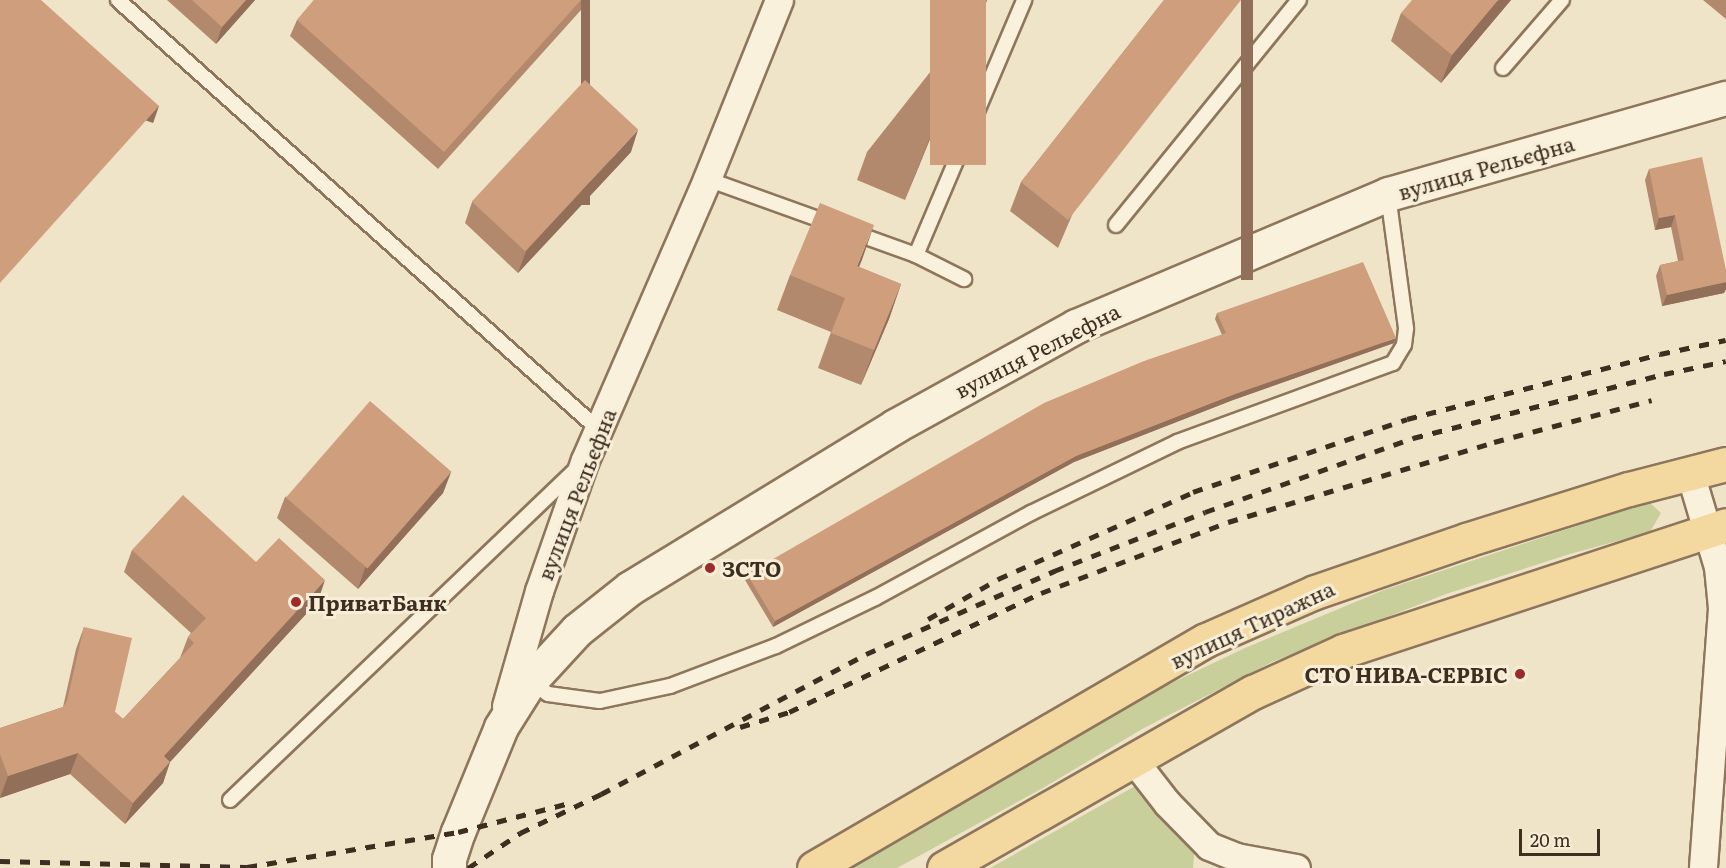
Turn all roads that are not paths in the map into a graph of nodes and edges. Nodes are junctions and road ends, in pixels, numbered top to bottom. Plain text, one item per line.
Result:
1 (118, 0) edge
2 (778, 0) edge
3 (1024, 0) edge
4 (1299, 0) edge
5 (1562, 0) edge
6 (1503, 68) dead end
7 (1726, 99) edge
8 (707, 179) junction
9 (1388, 194) junction
10 (1116, 225) dead end
11 (916, 255) junction
12 (964, 279) dead end
13 (598, 429) junction
14 (585, 460) junction
15 (1726, 464) edge
16 (1690, 472) junction
17 (1717, 527) edge
18 (530, 681) junction
19 (501, 727) junction
20 (1132, 758) junction
21 (230, 800) dead end
22 (446, 865) edge
23 (814, 868) edge
24 (944, 868) edge
25 (1296, 868) edge
26 (1703, 868) edge

1 - 13 lane
2 - 8 street, вулиця Рельєфна
3 - 11 lane
4 - 10 lane
5 - 6 lane
7 - 9 street, вулиця Рельєфна
8 - 11 lane
8 - 13 street, вулиця Рельєфна
9 - 18 street, вулиця Рельєфна
9 - 18 lane
11 - 12 lane
13 - 14 street, вулиця Рельєфна
14 - 19 street, вулиця Рельєфна
14 - 21 lane
15 - 16 main road, вулиця Тиражна
16 - 17 street
16 - 23 main road, вулиця Тиражна
17 - 20 main road
17 - 26 street
18 - 19 street, вулиця Рельєфна
19 - 22 street, вулиця Рельєфна
20 - 24 main road
20 - 25 street

